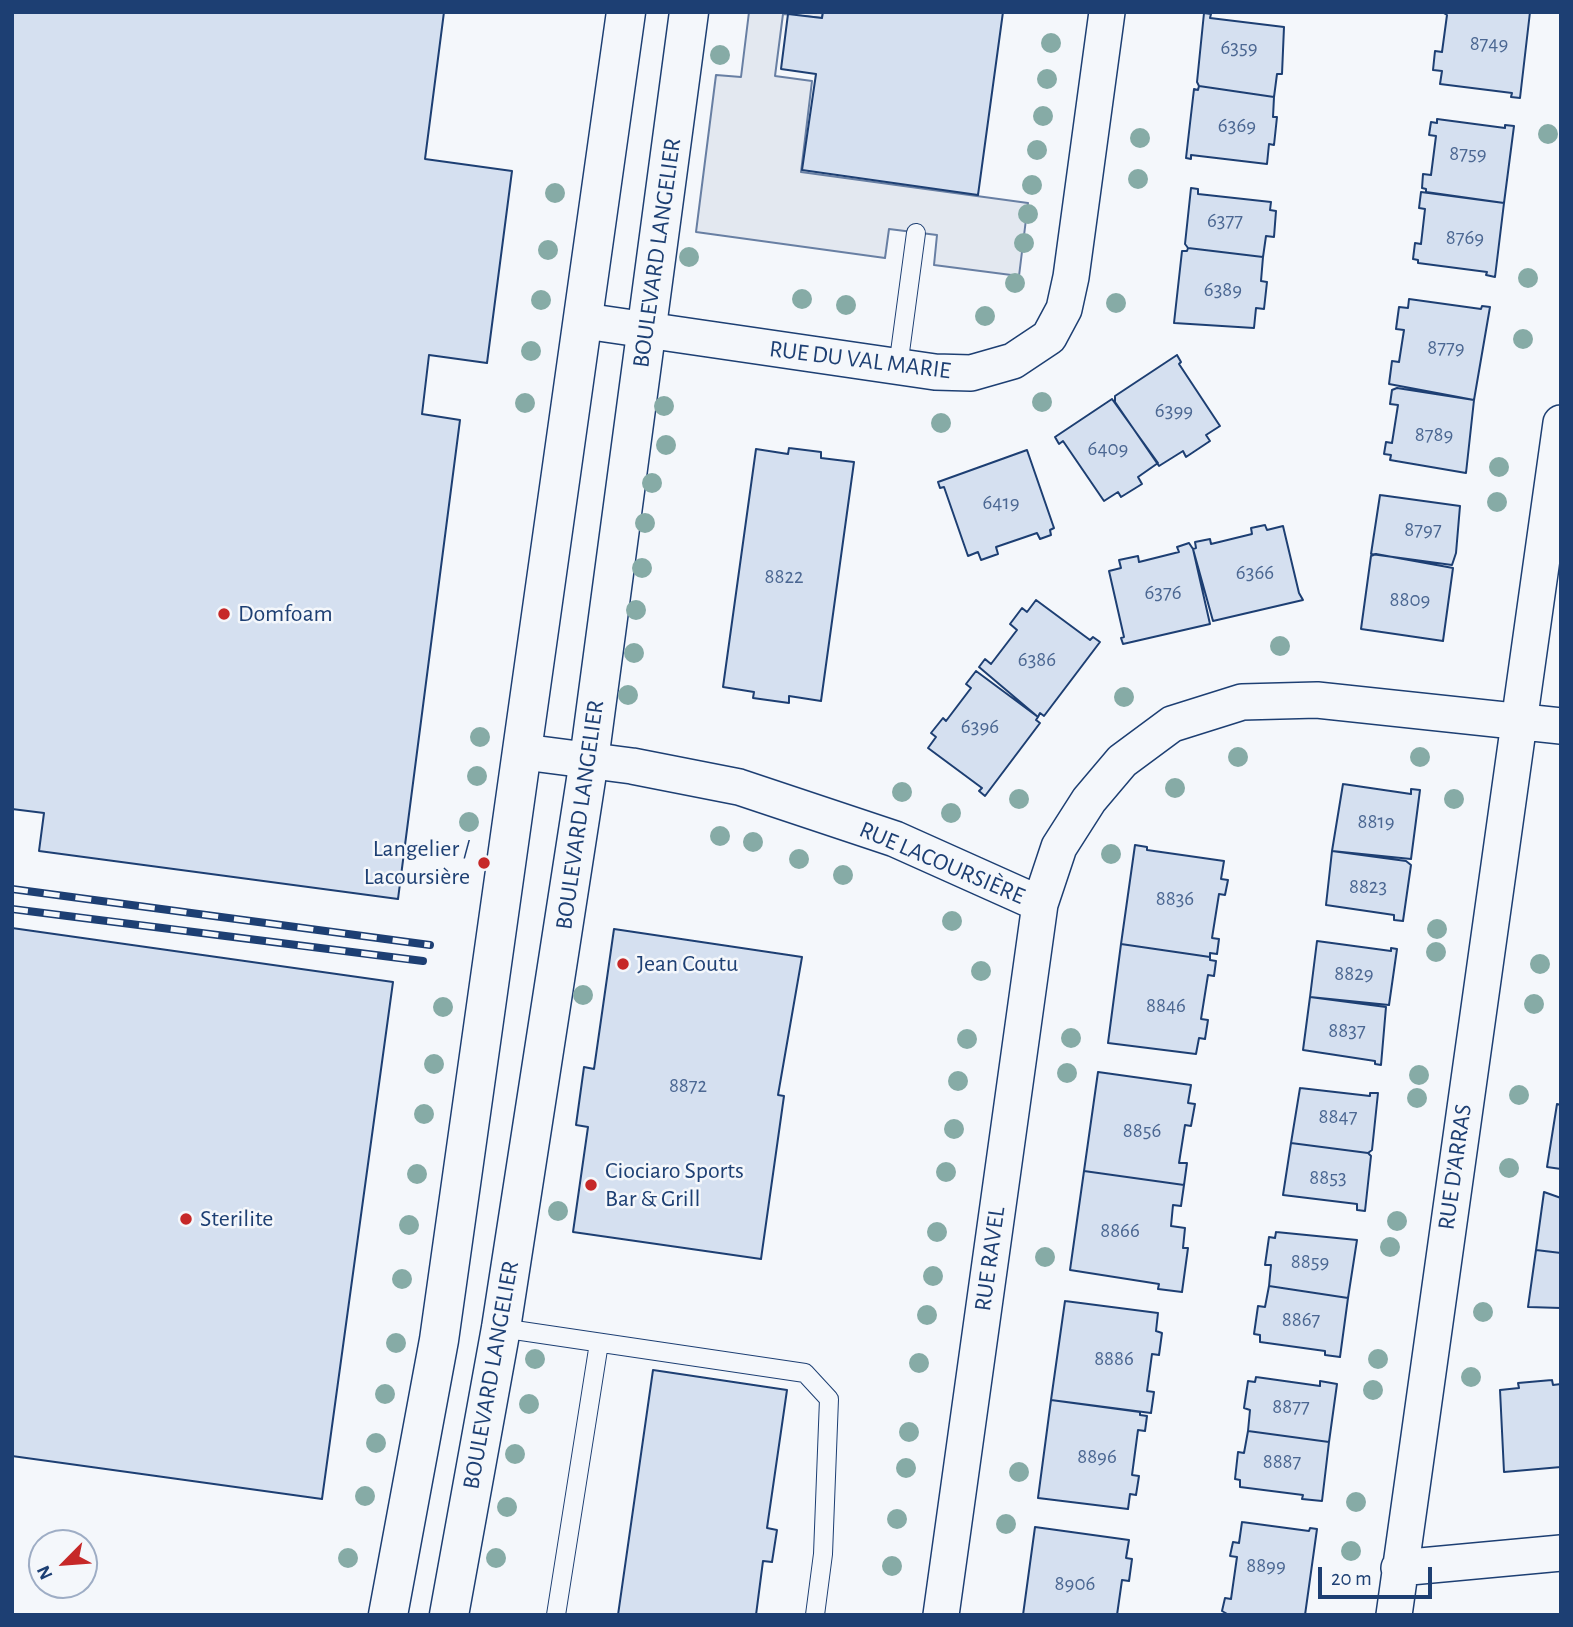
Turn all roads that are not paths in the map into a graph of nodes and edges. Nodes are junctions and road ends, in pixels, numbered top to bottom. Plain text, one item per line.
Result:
1 (626, 12) edge
2 (689, 12) edge
3 (1107, 12) edge
4 (916, 233) dead end
5 (584, 321) junction
6 (647, 331) junction
7 (898, 367) junction
8 (1561, 423) edge
9 (1517, 720) junction
10 (1561, 726) edge
11 (524, 752) junction
12 (589, 761) junction
13 (1040, 904) junction
14 (501, 1328) junction
15 (599, 1343) junction
16 (1561, 1553) edge
17 (1399, 1568) junction
18 (388, 1615) edge
19 (449, 1615) edge
20 (556, 1615) edge
21 (815, 1615) edge
22 (941, 1615) edge
23 (1394, 1615) edge

1 - 5 main road
2 - 6 main road, BOULEVARD LANGELIER
3 - 7 street, RUE DU VAL MARIE
4 - 7 lane
5 - 6 street, RUE DU VAL MARIE
5 - 11 main road
6 - 7 street, RUE DU VAL MARIE
6 - 12 main road, BOULEVARD LANGELIER
8 - 9 street, RUE D'ARRAS
9 - 10 street, RUE LACOURSIÈRE
9 - 13 street, RUE LACOURSIÈRE
9 - 17 street, RUE D'ARRAS
11 - 12 street, RUE LACOURSIÈRE
11 - 18 main road
12 - 13 street, RUE LACOURSIÈRE
12 - 14 main road, BOULEVARD LANGELIER
13 - 22 street, RUE RAVEL
14 - 15 lane
14 - 19 main road, BOULEVARD LANGELIER
15 - 20 lane
15 - 21 lane
16 - 17 street
17 - 23 street, RUE D'ARRAS

